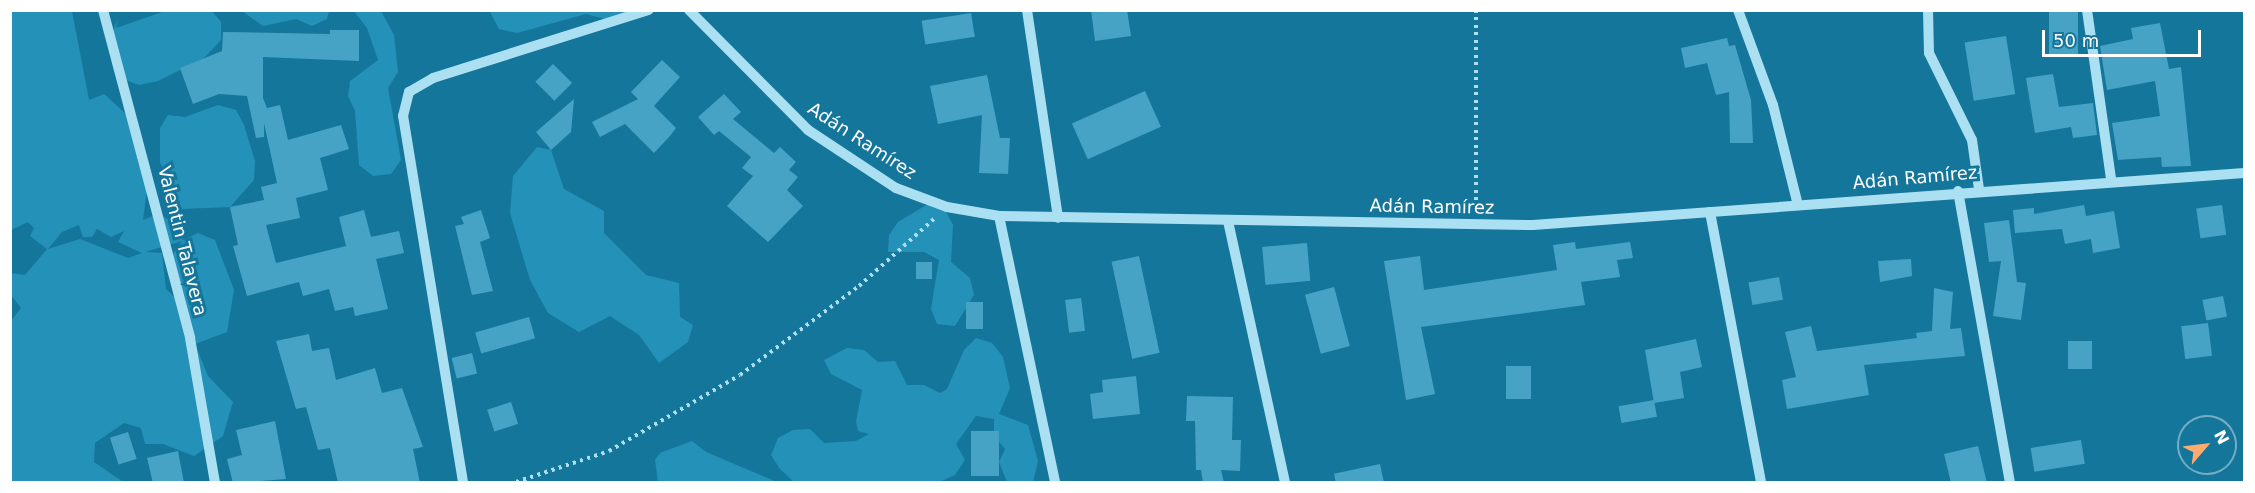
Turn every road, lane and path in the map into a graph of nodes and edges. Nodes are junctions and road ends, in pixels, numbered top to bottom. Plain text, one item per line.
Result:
1 (103, 10) edge
2 (649, 10) edge
3 (688, 10) edge
4 (1027, 10) edge
5 (1476, 10) edge
6 (1738, 10) edge
7 (1928, 10) edge
8 (2087, 10) edge
9 (2244, 173) edge
10 (2111, 179) junction
11 (1978, 189) junction
12 (1958, 191) junction
13 (1798, 205) junction
14 (947, 207) junction
15 (1710, 212) junction
16 (999, 216) junction
17 (1058, 218) junction
18 (1228, 221) junction
19 (1476, 224) junction
20 (215, 483) edge
21 (463, 483) edge
22 (516, 483) edge
23 (1055, 483) edge
24 (1285, 483) edge
25 (1761, 483) edge
26 (2010, 483) edge

1 - 20 street, Valentin Talavera
2 - 21 street
3 - 14 street, Adán Ramírez
4 - 17 street
5 - 19 path
6 - 13 street
7 - 11 street
8 - 10 street
9 - 10 street, Adán Ramírez
10 - 11 street, Adán Ramírez
11 - 12 street, Adán Ramírez
12 - 13 street, Adán Ramírez
12 - 26 street
13 - 15 street, Adán Ramírez
14 - 16 street, Adán Ramírez
14 - 22 path
15 - 19 street, Adán Ramírez
15 - 25 street
16 - 17 street, Adán Ramírez
16 - 23 street
17 - 18 street, Adán Ramírez
18 - 19 street, Adán Ramírez
18 - 24 street

